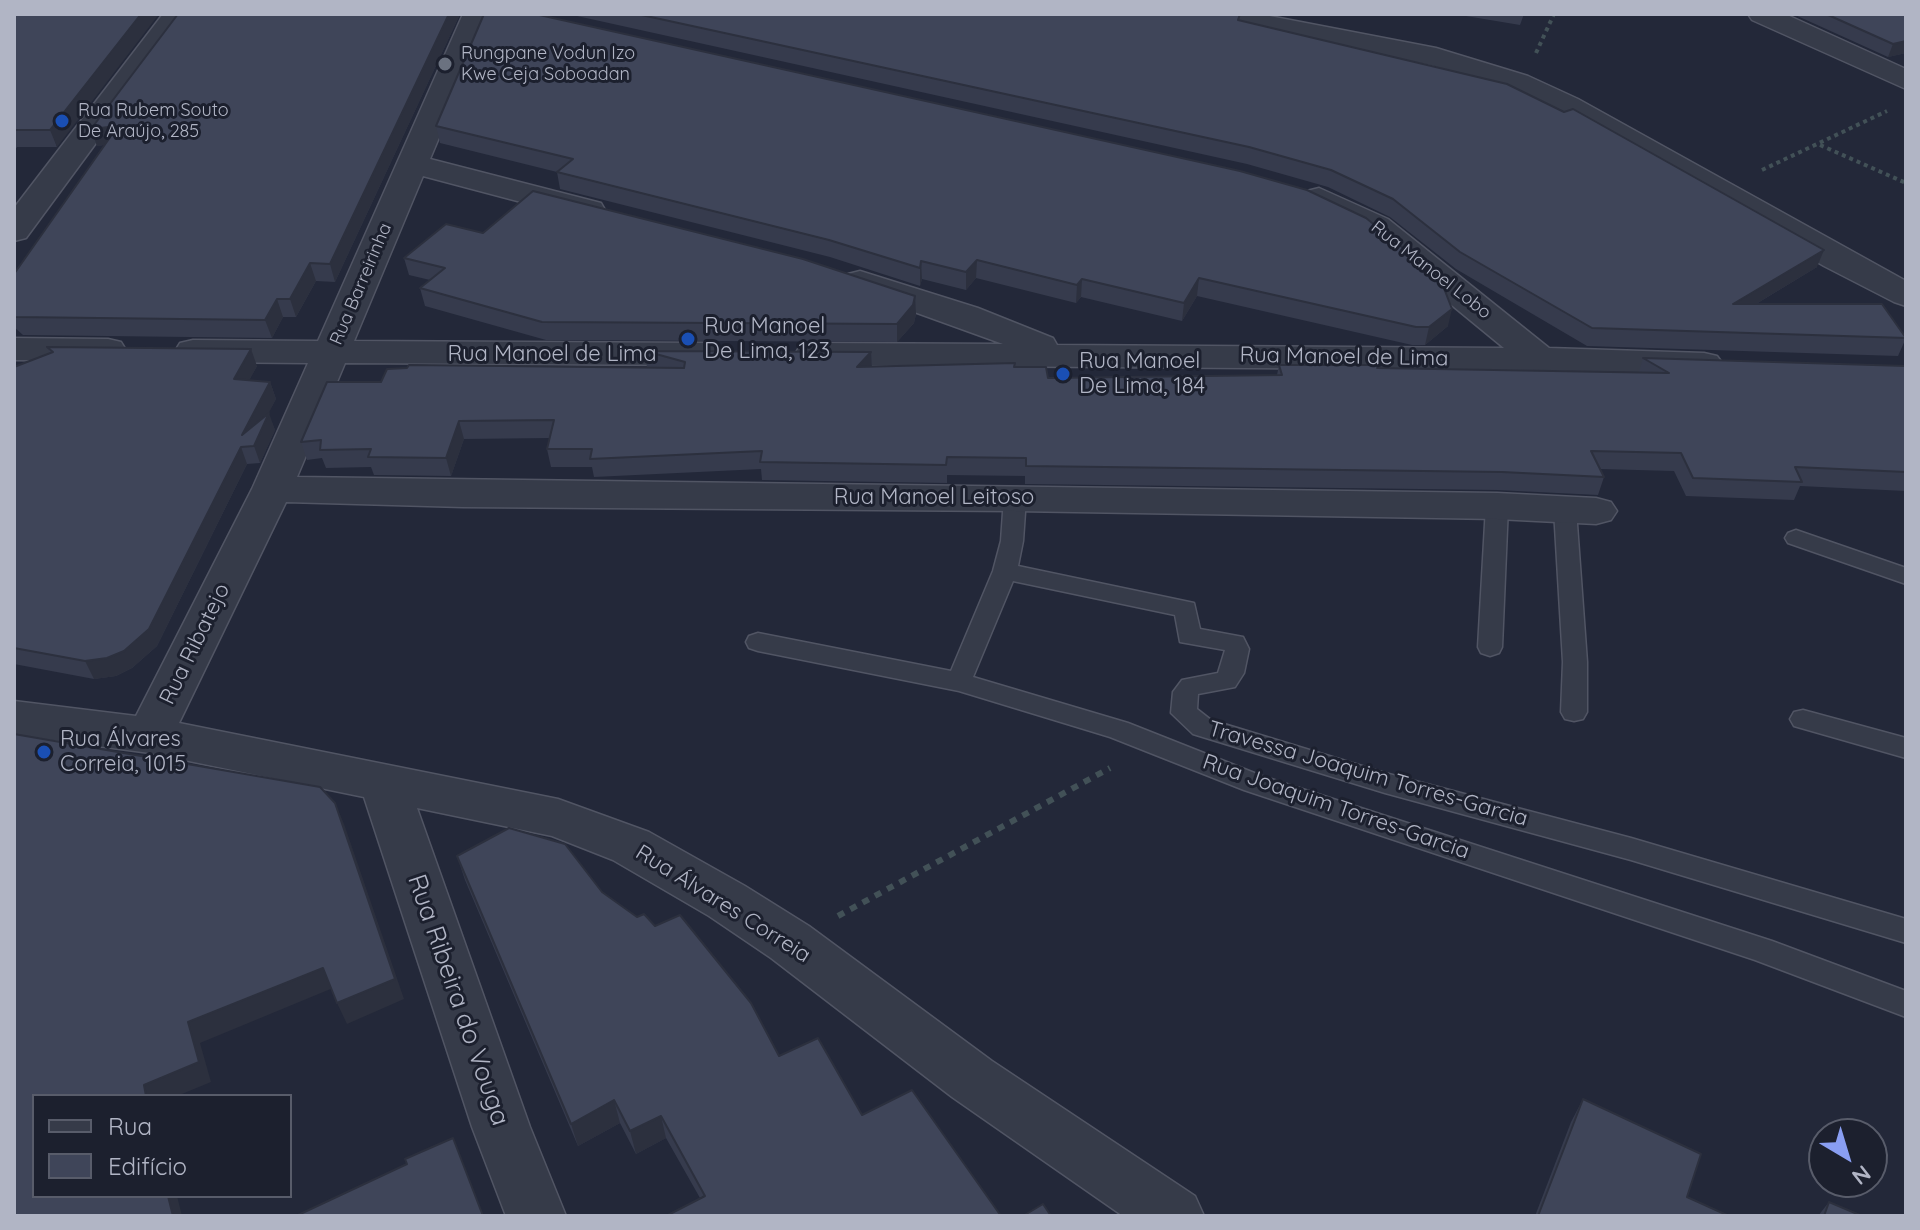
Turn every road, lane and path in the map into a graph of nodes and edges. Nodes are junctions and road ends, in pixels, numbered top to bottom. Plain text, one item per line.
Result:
1 (177, 14) edge
2 (477, 14) edge
3 (1217, 14) edge
4 (1762, 14) edge
5 (1905, 77) edge
6 (1892, 109) dead end
7 (1819, 145) junction
8 (413, 164) junction
9 (1906, 183) edge
10 (1288, 189) edge
11 (43, 191) junction
12 (1721, 192) junction
13 (14, 207) edge
14 (622, 218) edge
15 (14, 231) edge
16 (830, 272) edge
17 (1906, 295) edge
18 (14, 349) edge
19 (331, 353) junction
20 (736, 354) edge
21 (782, 354) edge
22 (1060, 354) junction
23 (1540, 359) junction
24 (1731, 365) edge
25 (272, 489) junction
26 (1015, 498) junction
27 (1497, 506) junction
28 (1581, 510) joint
29 (1796, 538) dead end
30 (240, 553) joint
31 (1005, 571) junction
32 (1906, 576) edge
33 (758, 642) dead end
34 (1490, 647) dead end
35 (959, 682) junction
36 (1574, 712) dead end
37 (14, 718) edge
38 (1803, 719) dead end
39 (150, 735) junction
40 (1157, 742) junction
41 (1906, 748) edge
42 (1271, 749) junction
43 (383, 782) junction
44 (1253, 783) junction
45 (1906, 931) edge
46 (790, 942) junction
47 (1906, 1004) edge
48 (536, 1216) edge
49 (1174, 1216) edge

1 - 11 street
2 - 8 street, Rua Barreirinha
3 - 12 street
4 - 5 street
6 - 7 path
7 - 9 path
7 - 12 path
8 - 14 street
8 - 19 street, Rua Barreirinha
10 - 23 street, Rua Manoel Lobo
11 - 13 street
11 - 15 street
12 - 17 street
16 - 22 street
18 - 19 street, Rua Manoel de Lima
19 - 20 street, Rua Manoel de Lima
19 - 25 street, Rua Barreirinha
21 - 22 street, Rua Manoel de Lima
22 - 23 street, Rua Manoel de Lima
23 - 24 street, Rua Manoel de Lima
25 - 26 street, Rua Manoel Leitoso
25 - 30 street, Rua Barreirinha
26 - 27 street, Rua Manoel Leitoso
26 - 31 lane
27 - 28 street, Rua Manoel Leitoso
27 - 34 lane
28 - 36 lane
29 - 32 lane
30 - 39 street, Rua Ribatejo
31 - 35 lane
31 - 42 lane, Travessa Joaquim Torres-Garcia
33 - 35 lane, Rua Joaquim Torres-Garcia
35 - 40 lane, Rua Joaquim Torres-Garcia
37 - 39 street, Rua Álvares Correia
38 - 41 lane
39 - 43 street, Rua Álvares Correia
40 - 44 lane, Rua Joaquim Torres-Garcia
40 - 46 path
42 - 44 lane
42 - 45 lane, Travessa Joaquim Torres-Garcia
43 - 46 street, Rua Álvares Correia
43 - 48 street, Rua Ribeira do Vouga
44 - 47 lane, Rua Joaquim Torres-Garcia
46 - 49 street, Rua Álvares Correia

